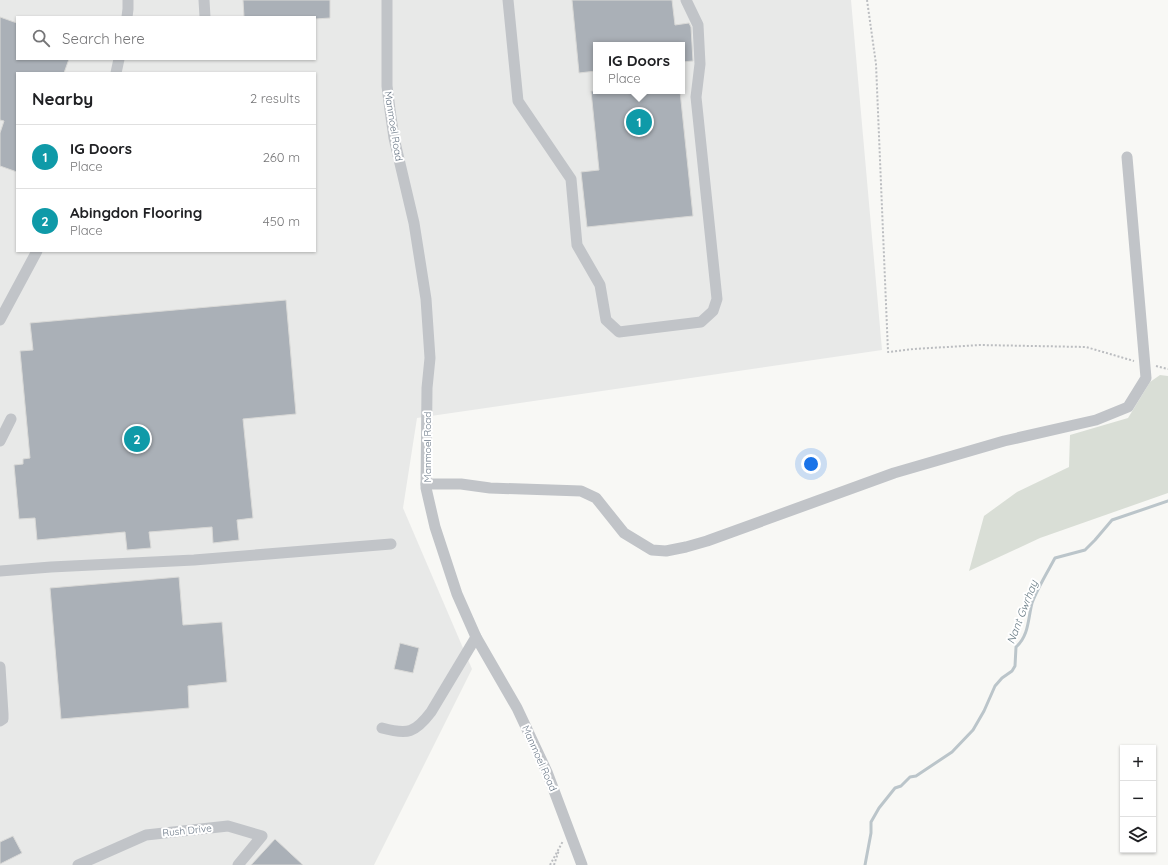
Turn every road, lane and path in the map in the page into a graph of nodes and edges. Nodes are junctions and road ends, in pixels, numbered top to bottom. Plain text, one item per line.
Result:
1 (128, 0) edge
2 (204, 0) edge
3 (387, 0) edge
4 (508, 0) edge
5 (686, 0) edge
6 (866, 0) edge
7 (127, 16) edge
8 (205, 16) edge
9 (119, 60) edge
10 (116, 72) edge
11 (1127, 157) dead end
12 (36, 252) edge
13 (0, 320) edge
14 (1144, 364) junction
15 (1168, 369) edge
16 (11, 419) dead end
17 (0, 442) edge
18 (426, 484) junction
19 (391, 544) dead end
20 (0, 571) edge
21 (476, 637) junction
22 (0, 667) edge
23 (0, 721) edge
24 (382, 728) dead end
25 (570, 832) junction
26 (562, 843) junction
27 (78, 865) edge
28 (238, 865) edge
29 (550, 865) edge
30 (554, 865) edge
31 (582, 865) edge

1 - 7 street
2 - 8 street
3 - 18 street, Manmoel Road
4 - 5 street
6 - 14 path
9 - 10 street
11 - 14 street
12 - 13 street
14 - 15 path
14 - 18 street
16 - 17 street
18 - 21 street, Manmoel Road
19 - 20 street
21 - 24 street
21 - 25 street, Manmoel Road
22 - 23 street
25 - 26 path
25 - 31 street, Manmoel Road
26 - 29 path
26 - 30 path
27 - 28 street, Rush Drive

